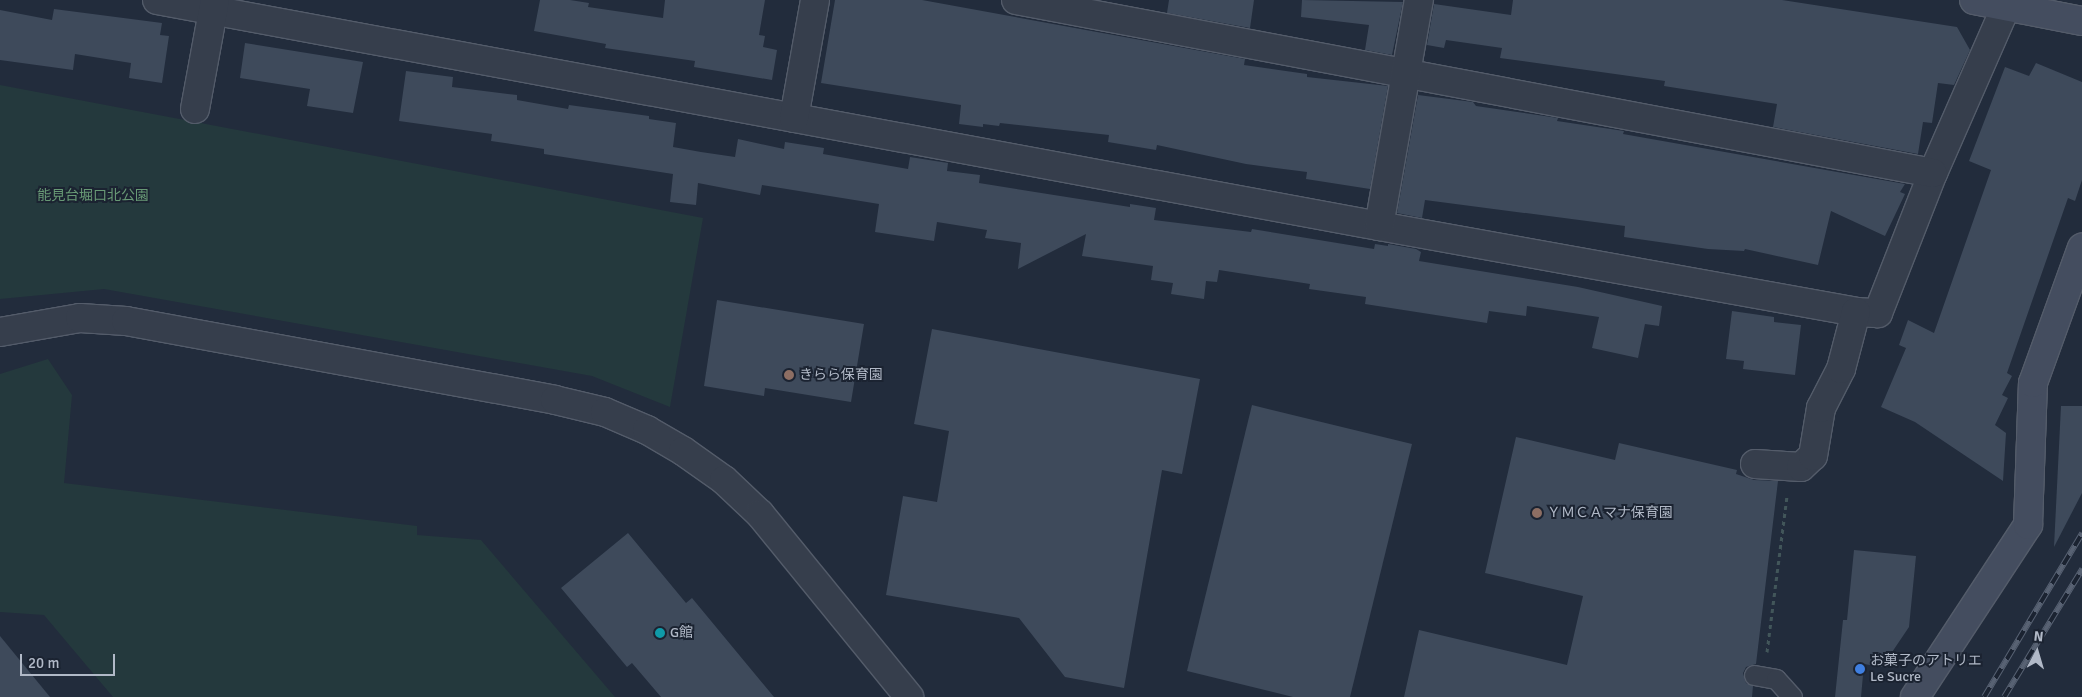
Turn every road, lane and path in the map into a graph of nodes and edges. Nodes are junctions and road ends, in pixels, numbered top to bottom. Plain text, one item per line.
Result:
1 (157, 0) edge
2 (816, 0) edge
3 (1016, 0) edge
4 (1419, 0) edge
5 (1974, 0) edge
6 (2008, 3) edge
7 (214, 5) edge
8 (2082, 21) edge
9 (1406, 76) junction
10 (195, 109) dead end
11 (794, 118) junction
12 (1932, 173) junction
13 (1379, 226) junction
14 (2082, 248) edge
15 (1856, 312) junction
16 (0, 332) edge
17 (1755, 464) dead end
18 (1790, 467) junction
19 (1759, 676) joint
20 (909, 697) edge
21 (1792, 697) edge
22 (1915, 697) edge

1 - 7 street
2 - 11 street
3 - 9 street
4 - 9 street
5 - 6 street
6 - 8 street
6 - 12 street
7 - 10 street
7 - 11 street
9 - 12 street
9 - 13 street
11 - 13 street
12 - 15 street
13 - 15 street
14 - 22 street
15 - 18 street
16 - 20 street
17 - 18 street
18 - 19 path
19 - 21 lane

